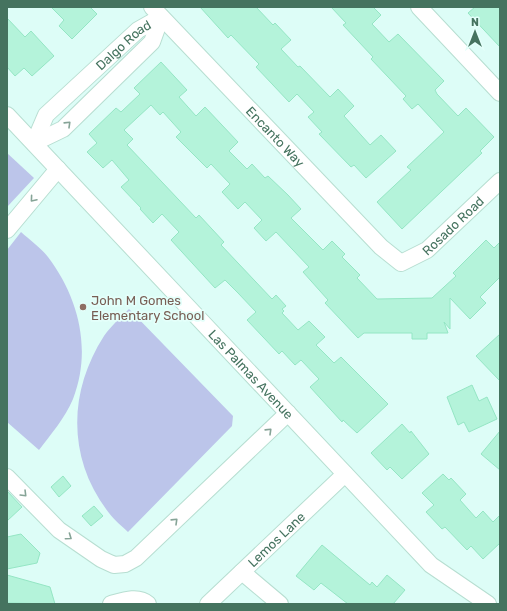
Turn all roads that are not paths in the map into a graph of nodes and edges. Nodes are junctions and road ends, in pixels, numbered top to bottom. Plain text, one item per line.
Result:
1 (418, 7) edge
2 (157, 12) edge
3 (500, 93) edge
4 (7, 115) edge
5 (34, 143) junction
6 (58, 169) junction
7 (500, 181) edge
8 (7, 230) edge
9 (401, 263) joint
10 (288, 413) junction
11 (345, 474) junction
12 (7, 477) edge
13 (242, 572) junction
14 (111, 604) edge
15 (148, 604) edge
16 (208, 604) edge
17 (280, 604) edge
18 (488, 604) edge

1 - 3 street
2 - 5 street, Dalgo Road
5 -> 2 street, Dalgo Road
2 - 9 street, Encanto Way
4 - 5 street, Las Palmas Avenue
5 - 6 street, Las Palmas Avenue
6 -> 8 street
6 - 10 street, Las Palmas Avenue
7 - 9 street, Rosado Road
10 - 11 street, Las Palmas Avenue
12 -> 10 street
11 - 13 street, Lemos Lane
11 - 18 street, Las Palmas Avenue
13 - 16 street, Lemos Lane
13 - 17 street
14 - 15 street

